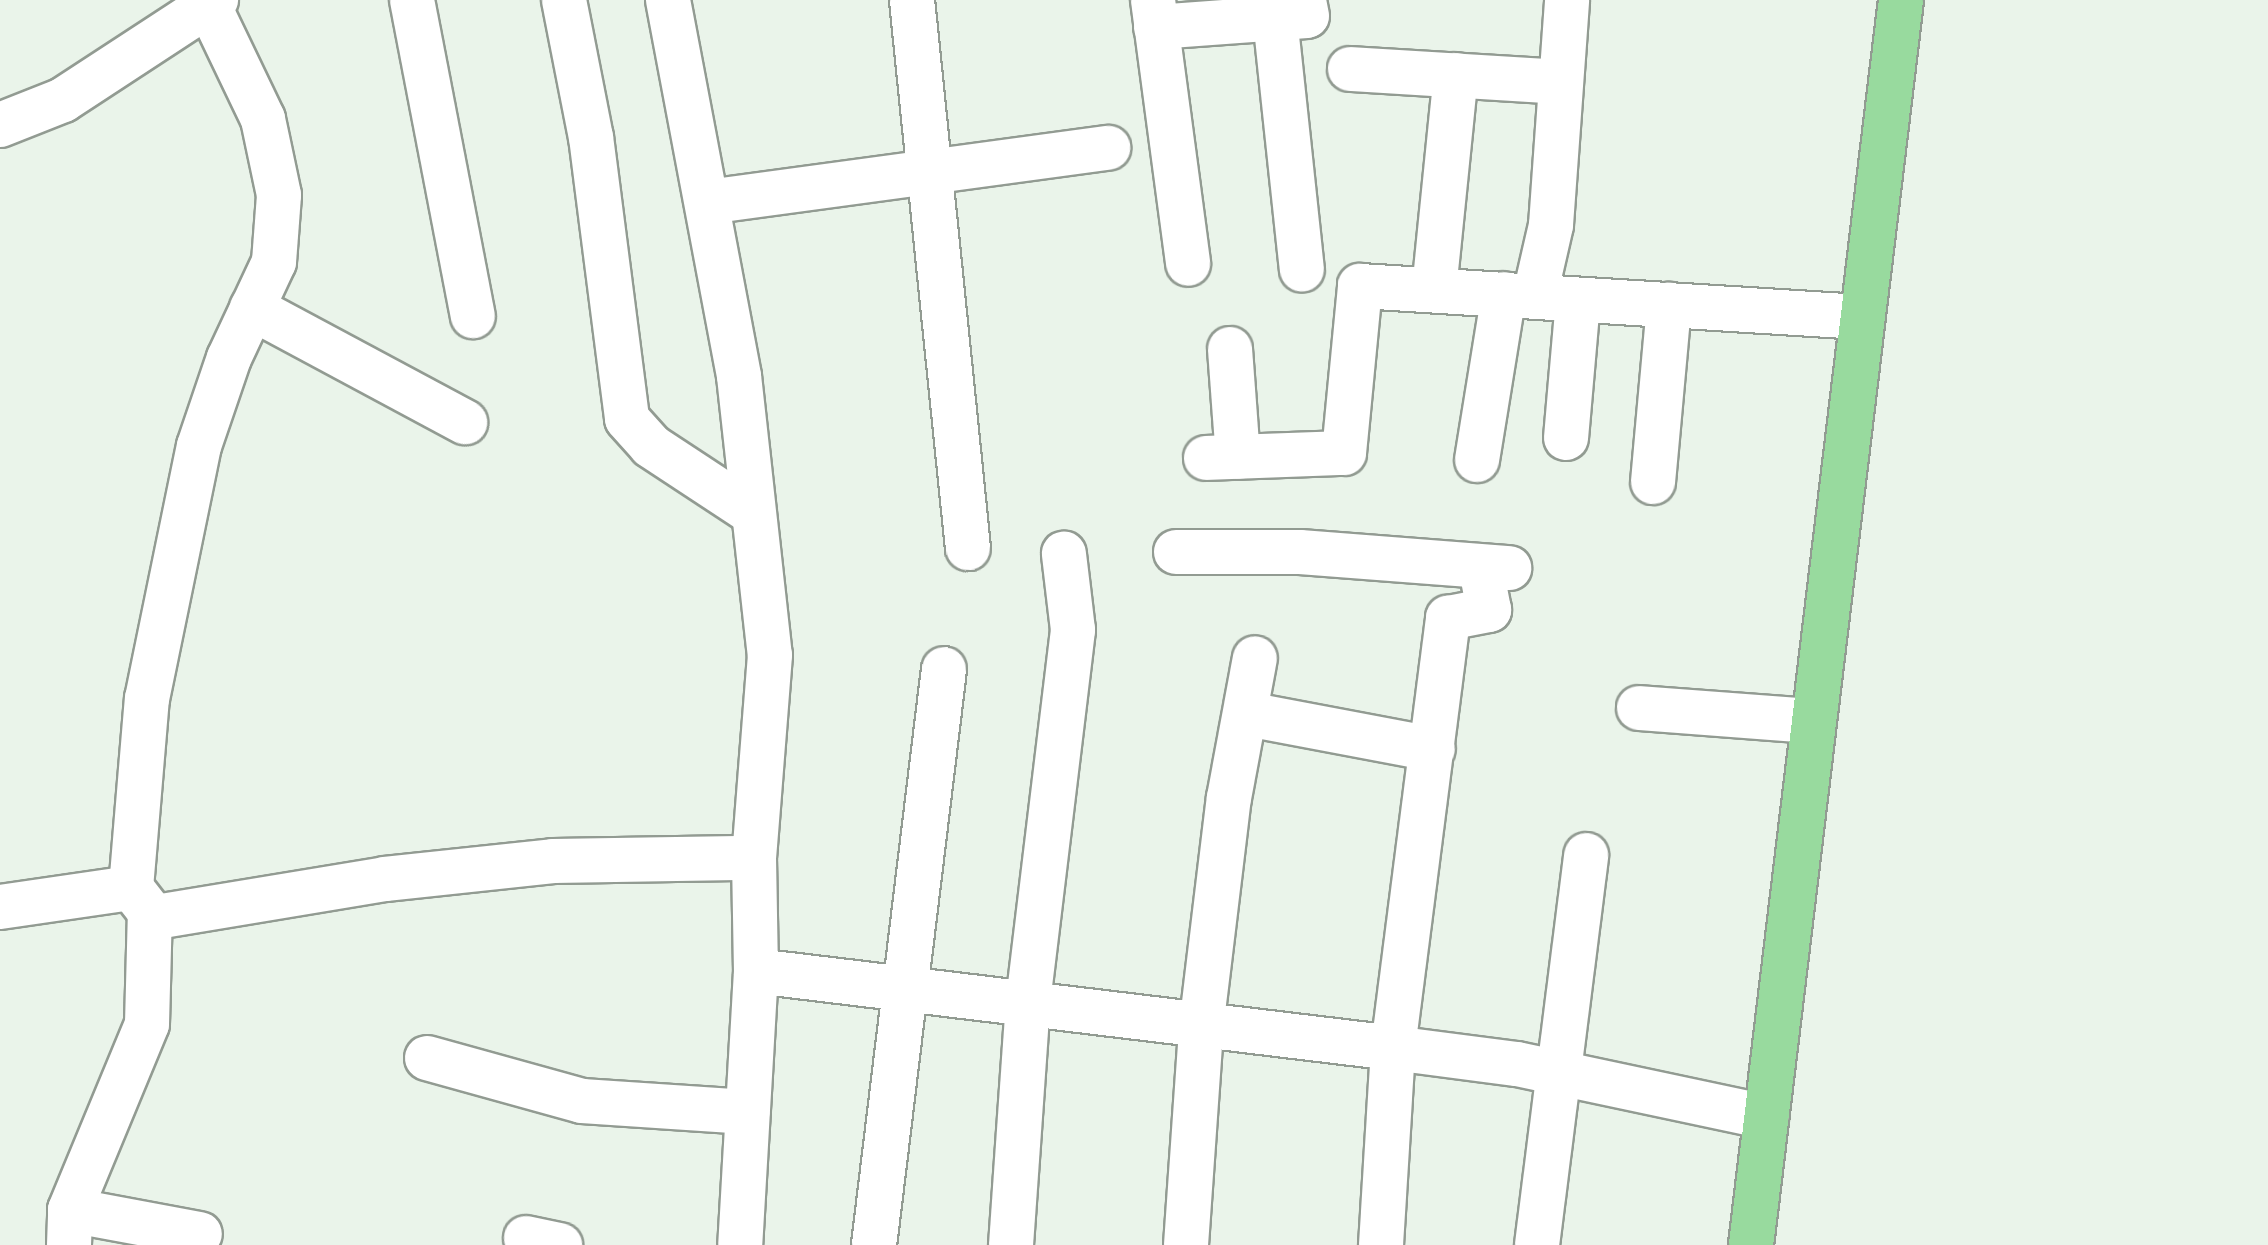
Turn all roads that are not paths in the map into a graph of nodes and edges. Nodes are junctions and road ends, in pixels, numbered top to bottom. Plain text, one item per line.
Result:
1 (412, 0) edge
2 (564, 0) edge
3 (668, 0) edge
4 (912, 0) edge
5 (1567, 0) edge
6 (1901, 0) edge
7 (212, 2) edge
8 (1290, 9) edge
9 (1154, 14) edge
10 (1350, 69) dead end
11 (1456, 75) junction
12 (1561, 82) junction
13 (0, 125) edge
14 (1108, 148) dead end
15 (931, 175) junction
16 (707, 202) junction
17 (1188, 264) dead end
18 (1302, 270) dead end
19 (1434, 290) junction
20 (1520, 294) junction
21 (1578, 301) junction
22 (1669, 305) junction
23 (252, 308) junction
24 (473, 316) dead end
25 (1861, 317) junction
26 (1230, 349) dead end
27 (465, 422) dead end
28 (1566, 438) dead end
29 (1477, 460) dead end
30 (1653, 482) dead end
31 (753, 513) junction
32 (968, 548) dead end
33 (1176, 552) dead end
34 (1064, 554) dead end
35 (1255, 658) dead end
36 (944, 669) dead end
37 (1639, 708) dead end
38 (1247, 714) junction
39 (1813, 721) junction
40 (1433, 749) junction
41 (1586, 855) dead end
42 (754, 858) junction
43 (141, 903) junction
44 (0, 907) edge
45 (756, 971) junction
46 (902, 987) junction
47 (1028, 1002) junction
48 (1201, 1028) junction
49 (1393, 1048) junction
50 (427, 1058) dead end
51 (1557, 1074) junction
52 (748, 1112) junction
53 (1766, 1117) junction
54 (69, 1227) edge
55 (200, 1234) dead end
56 (740, 1245) edge
57 (874, 1245) edge
58 (1011, 1245) edge
59 (1186, 1245) edge
60 (1381, 1245) edge
61 (1537, 1245) edge
62 (1751, 1245) edge

1 - 24 street
2 - 31 street
3 - 16 street
4 - 15 street
5 - 12 street
6 - 25 main road
7 - 13 street
7 - 23 street
8 - 9 street
8 - 18 street
9 - 17 street
10 - 11 street
11 - 12 street
11 - 19 street
12 - 20 street
14 - 15 street
15 - 16 street
15 - 32 street
16 - 31 street
19 - 20 street
19 - 26 street
20 - 21 street
20 - 29 street
21 - 22 street
21 - 28 street
22 - 25 street
22 - 30 street
23 - 27 street
23 - 43 street
25 - 39 main road
31 - 42 street
33 - 40 street
34 - 47 street
35 - 38 street
36 - 46 street
37 - 39 street
38 - 40 street
38 - 48 street
39 - 53 main road
40 - 49 street
41 - 51 street
42 - 43 street
42 - 45 street
43 - 44 street
43 - 54 street
45 - 46 street
45 - 52 street
46 - 47 street
46 - 57 street
47 - 48 street
47 - 58 street
48 - 49 street
48 - 59 street
49 - 51 street
49 - 60 street
50 - 52 street
51 - 53 street
51 - 61 street
52 - 56 street
53 - 62 main road
54 - 55 street

